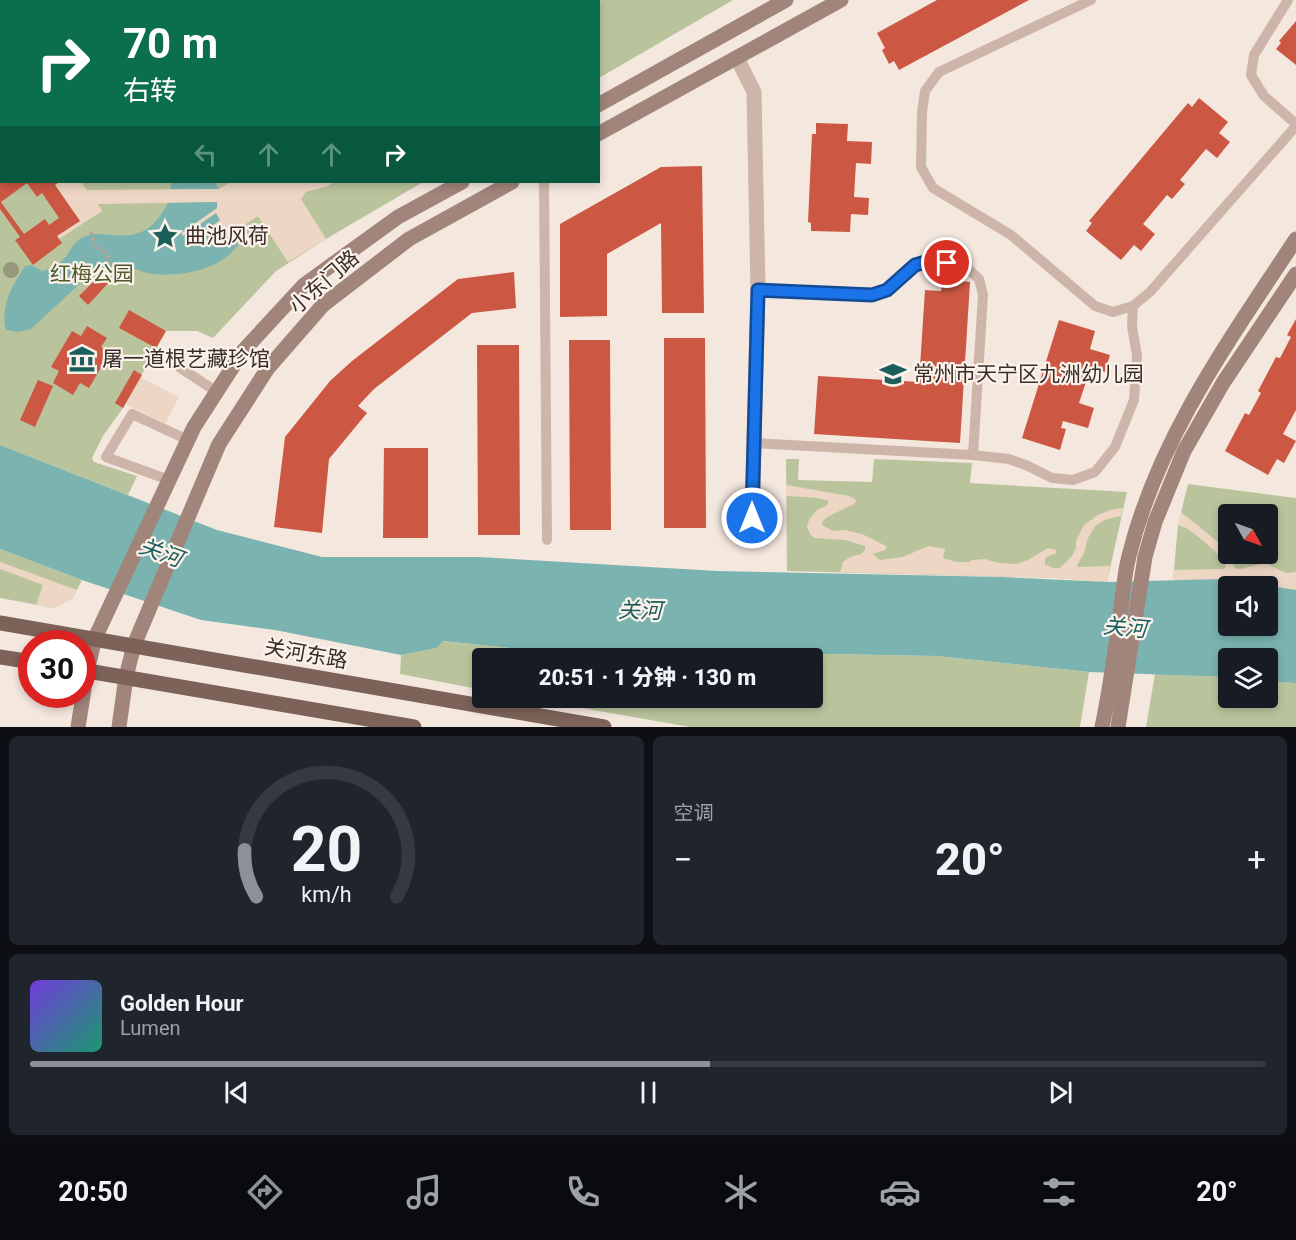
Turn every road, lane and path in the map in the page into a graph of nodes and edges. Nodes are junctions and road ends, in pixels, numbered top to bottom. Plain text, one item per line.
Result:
1 (786, 0) edge
2 (841, 0) edge
3 (1091, 0) edge
4 (1288, 0) edge
5 (737, 58) junction
6 (600, 104) edge
7 (1296, 125) edge
8 (600, 133) edge
9 (460, 183) edge
10 (510, 183) edge
11 (544, 183) edge
12 (90, 232) dead end
13 (1296, 239) edge
14 (108, 267) dead end
15 (1296, 274) edge
16 (758, 290) junction
17 (1133, 306) junction
18 (170, 361) dead end
19 (217, 392) junction
20 (188, 440) junction
21 (752, 443) junction
22 (973, 455) junction
23 (168, 482) junction
24 (752, 518) dead end
25 (547, 540) dead end
26 (0, 623) edge
27 (44, 630) edge
28 (96, 636) edge
29 (96, 638) edge
30 (134, 645) junction
31 (0, 657) edge
32 (18, 660) edge
33 (96, 672) edge
34 (126, 677) junction
35 (1119, 680) junction
36 (80, 708) edge
37 (78, 727) edge
38 (119, 727) edge
39 (414, 727) edge
40 (604, 727) edge
41 (1102, 727) edge
42 (1118, 727) edge

1 - 6 main road
2 - 5 main road
3 - 17 lane
4 - 7 lane
5 - 8 main road
5 - 16 street
7 - 17 lane
9 - 19 main road, 小东门路
10 - 30 main road, 小东门路
11 - 25 lane
12 - 14 path
13 - 35 main road
15 - 35 main road
16 - 21 street
16 - 22 lane
17 - 22 lane
18 - 19 lane
19 - 20 main road, 小东门路
20 - 23 main road, 小东门路
20 - 23 lane
21 - 22 lane
21 - 24 street
23 - 28 main road, 小东门路
26 - 27 main road, 关河东路
29 - 30 main road, 关河东路
30 - 34 main road
30 - 40 main road, 关河东路
31 - 32 main road
33 - 34 main road
34 - 38 main road
34 - 39 main road
35 - 41 main road
35 - 42 main road
36 - 37 main road

